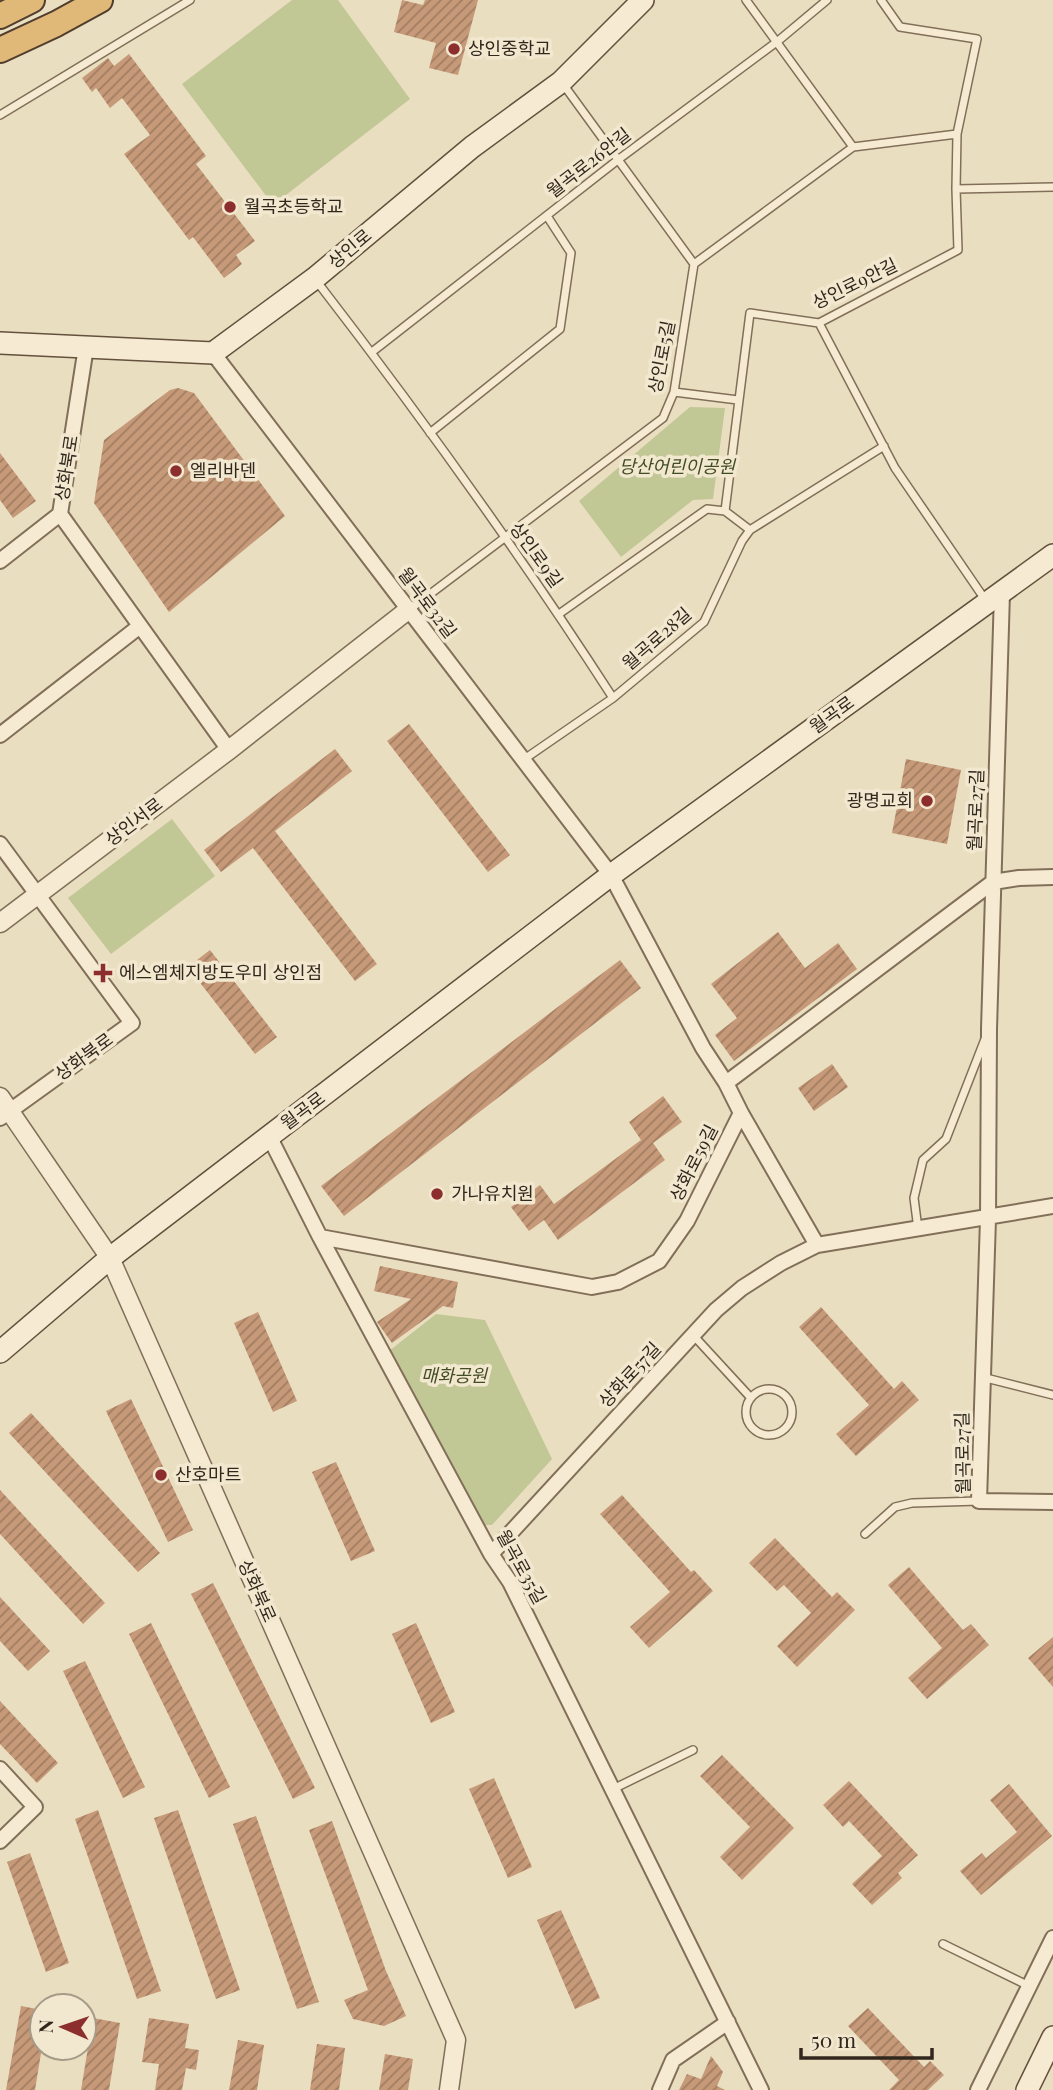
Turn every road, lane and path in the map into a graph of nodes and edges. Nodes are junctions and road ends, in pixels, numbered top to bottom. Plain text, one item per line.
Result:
1 (10, 0) edge
2 (32, 0) edge
3 (100, 0) edge
4 (190, 0) edge
5 (643, 0) edge
6 (746, 0) edge
7 (827, 0) edge
8 (881, 0) edge
9 (0, 2) edge
10 (0, 16) edge
11 (56, 24) junction
12 (778, 41) junction
13 (0, 50) edge
14 (0, 62) edge
15 (561, 82) junction
16 (0, 116) edge
17 (957, 134) junction
18 (853, 146) junction
19 (619, 159) junction
20 (1053, 187) edge
21 (956, 189) junction
22 (547, 216) junction
23 (694, 264) junction
24 (315, 278) junction
25 (819, 323) junction
26 (0, 343) edge
27 (86, 347) junction
28 (372, 352) junction
29 (213, 353) junction
30 (674, 392) junction
31 (738, 400) junction
32 (430, 433) junction
33 (884, 446) junction
34 (725, 511) junction
35 (60, 514) junction
36 (750, 530) junction
37 (505, 540) junction
38 (1053, 555) edge
39 (0, 561) edge
40 (995, 598) junction
41 (408, 610) junction
42 (559, 614) junction
43 (140, 626) junction
44 (613, 698) junction
45 (0, 735) edge
46 (229, 750) junction
47 (523, 760) junction
48 (0, 844) edge
49 (1053, 874) edge
50 (611, 875) junction
51 (993, 882) junction
52 (38, 894) junction
53 (0, 923) edge
54 (989, 1029) junction
55 (726, 1083) junction
56 (3, 1109) edge
57 (741, 1113) junction
58 (269, 1136) junction
59 (1053, 1206) edge
60 (988, 1219) junction
61 (918, 1229) junction
62 (320, 1237) junction
63 (817, 1245) junction
64 (110, 1258) junction
65 (693, 1335) junction
66 (0, 1352) edge
67 (982, 1377) junction
68 (1053, 1395) edge
69 (751, 1398) junction
70 (979, 1501) junction
71 (1053, 1502) edge
72 (865, 1534) dead end
73 (491, 1554) junction
74 (693, 1750) dead end
75 (0, 1769) edge
76 (613, 1789) junction
77 (0, 1841) edge
78 (1053, 1938) edge
79 (943, 1944) dead end
80 (1029, 1986) junction
81 (728, 2022) junction
82 (1053, 2037) edge
83 (449, 2090) edge
84 (660, 2090) edge
85 (761, 2090) edge
86 (978, 2090) edge
87 (1027, 2090) edge

1 - 9 street
2 - 10 highway
3 - 11 highway
4 - 16 lane
5 - 15 main road, 상인로
6 - 12 lane
7 - 12 lane, 월곡로26안길
8 - 17 lane, 상인로9안길
11 - 13 highway
11 - 14 street
12 - 18 lane
12 - 19 lane, 월곡로26안길
15 - 19 lane
15 - 24 main road, 상인로
17 - 18 lane
17 - 21 lane, 상인로9안길
18 - 23 lane
19 - 22 lane, 월곡로26안길
19 - 23 lane
20 - 21 lane
21 - 25 lane, 상인로9안길
22 - 28 lane, 월곡로26안길
22 - 32 lane
23 - 30 lane, 상인로5길
24 - 28 lane, 상인로9길
24 - 29 main road, 상인로
25 - 31 lane, 상인로9안길
25 - 33 lane
26 - 27 main road
27 - 29 main road
27 - 35 street, 상화북로
28 - 32 lane, 상인로9길
29 - 41 street, 월곡로32길
30 - 31 lane
30 - 37 lane, 상인로5길
31 - 34 lane, 상인로9안길
32 - 37 lane, 상인로9길
33 - 36 lane, 월곡로28길
33 - 40 lane
34 - 36 lane
34 - 42 lane
35 - 39 street, 상화북로
35 - 43 street
36 - 44 lane, 월곡로28길
37 - 41 lane, 상인로5길
37 - 42 lane, 상인로9길
38 - 40 main road, 월곡로
40 - 50 main road, 월곡로
40 - 51 street, 월곡로27길
41 - 46 street, 상인서로
41 - 47 street, 월곡로32길
42 - 44 lane, 상인로9길
43 - 45 street
43 - 46 street
44 - 47 lane, 월곡로28길
46 - 52 street, 상인서로
47 - 50 street, 월곡로32길
48 - 52 street
49 - 51 street
50 - 55 street
50 - 58 main road, 월곡로
51 - 54 street, 월곡로27길
51 - 55 street
52 - 53 street, 상인서로
52 - 56 street, 상화북로
54 - 60 street, 월곡로27길
54 - 61 lane, 월곡로27길
55 - 57 street, 상화로59길
56 - 64 street, 상화북로
57 - 62 street, 상화로59길
57 - 63 street
58 - 62 street, 월곡로35길
58 - 64 main road, 월곡로
59 - 60 street, 상화로57길
60 - 61 street, 상화로57길
60 - 67 street, 월곡로27길
61 - 63 street, 상화로57길
62 - 73 street, 월곡로35길
63 - 65 street, 상화로57길
64 - 66 main road, 월곡로
64 - 83 street, 상화북로
65 - 69 lane
65 - 73 street, 상화로57길
67 - 68 lane
67 - 70 street, 월곡로27길
69 - 69 lane
70 - 71 street, 월곡로27길
70 - 72 lane
73 - 76 street, 월곡로35길
74 - 76 lane
75 - 77 street
76 - 81 street, 월곡로35길
78 - 80 street
79 - 80 lane
80 - 86 street
81 - 84 street
81 - 85 street, 월곡로35길
82 - 87 main road

